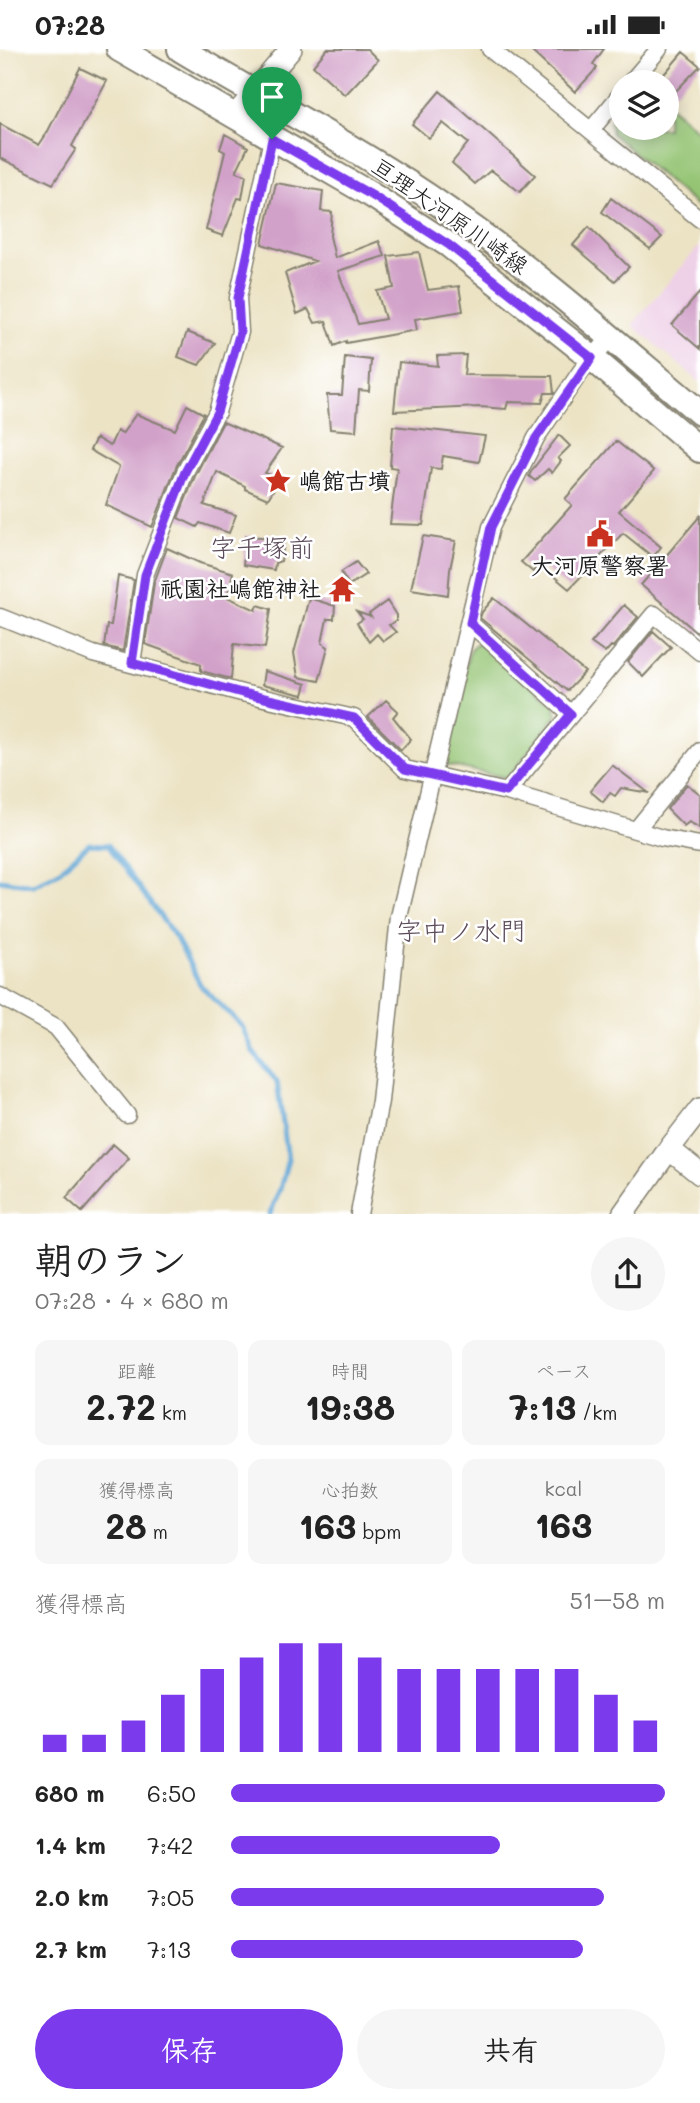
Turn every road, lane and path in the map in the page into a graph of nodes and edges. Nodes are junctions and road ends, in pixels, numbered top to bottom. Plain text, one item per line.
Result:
1 (119, 49) edge
2 (180, 49) edge
3 (291, 49) edge
4 (490, 49) edge
5 (659, 49) edge
6 (641, 70) edge
7 (253, 93) junction
8 (609, 108) edge
9 (234, 117) junction
10 (592, 129) junction
11 (272, 139) junction
12 (700, 219) edge
13 (610, 338) junction
14 (592, 358) junction
15 (700, 413) edge
16 (700, 450) edge
17 (0, 617) edge
18 (470, 623) junction
19 (700, 652) edge
20 (132, 663) junction
21 (571, 714) junction
22 (700, 751) edge
23 (431, 775) junction
24 (506, 792) junction
25 (636, 830) junction
26 (700, 845) edge
27 (0, 996) edge
28 (700, 1109) edge
29 (127, 1115) dead end
30 (669, 1149) junction
31 (700, 1174) edge
32 (359, 1214) edge
33 (623, 1214) edge

1 - 9 main road, 亘理大河原川崎線
2 - 7 main road, 亘理大河原川崎線
3 - 7 street
4 - 10 street
5 - 6 street
7 - 9 street
7 - 13 main road, 亘理大河原川崎線
8 - 10 street
9 - 11 main road, 亘理大河原川崎線
10 - 12 street
11 - 14 main road, 亘理大河原川崎線
11 - 20 street
13 - 14 street
13 - 15 main road, 亘理大河原川崎線
14 - 16 main road, 亘理大河原川崎線
14 - 18 street
17 - 20 street
18 - 21 street
18 - 23 street
19 - 21 street
20 - 23 street
21 - 24 street
22 - 25 street
23 - 24 street
23 - 32 street
24 - 25 street
25 - 26 street
27 - 29 street
28 - 30 street
30 - 31 street
30 - 33 street

